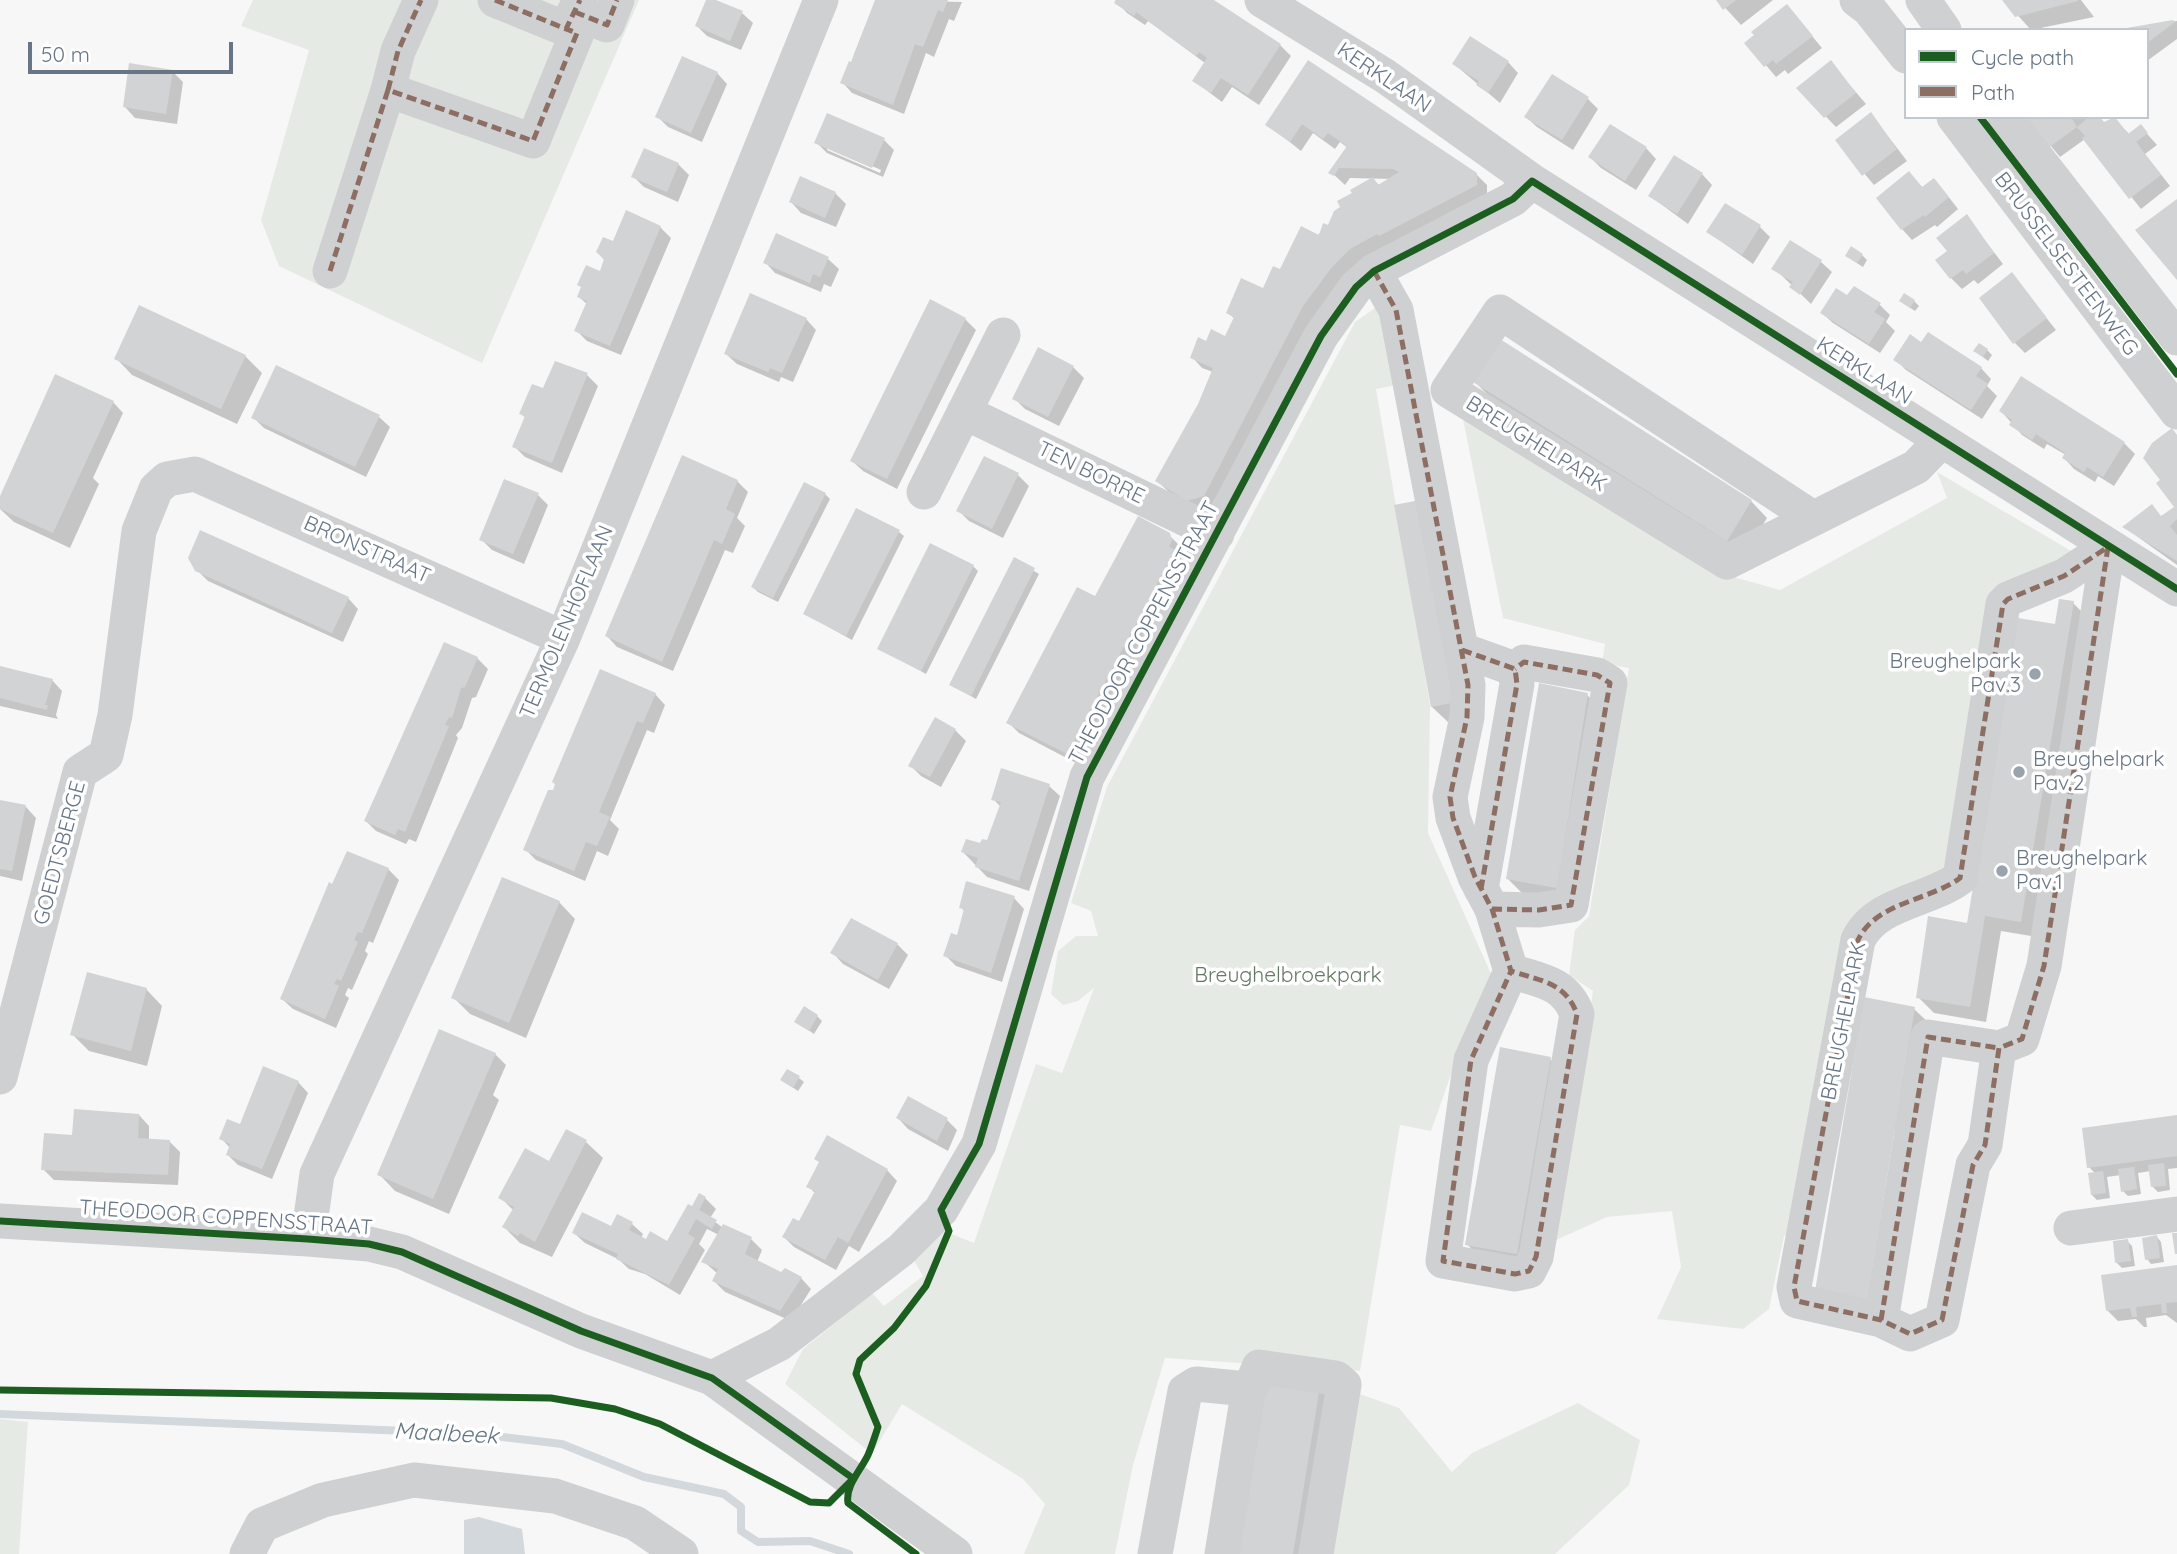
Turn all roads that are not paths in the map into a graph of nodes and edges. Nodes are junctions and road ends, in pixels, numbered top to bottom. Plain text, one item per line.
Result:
1 (421, 0) edge
2 (495, 0) edge
3 (617, 0) edge
4 (821, 0) edge
5 (1262, 0) edge
6 (1857, 0) edge
7 (1923, 0) edge
8 (574, 14) edge
9 (1943, 28) edge
10 (1904, 54) edge
11 (388, 90) junction
12 (1956, 119) edge
13 (2007, 119) edge
14 (1532, 181) junction
15 (330, 271) dead end
16 (1374, 271) junction
17 (1003, 335) dead end
18 (2177, 338) edge
19 (964, 412) junction
20 (2177, 412) edge
21 (1941, 441) junction
22 (167, 479) joint
23 (925, 492) dead end
24 (1813, 519) junction
25 (1217, 534) junction
26 (2108, 547) junction
27 (2177, 589) edge
28 (563, 638) junction
29 (1462, 650) junction
30 (1515, 669) junction
31 (1487, 899) junction
32 (1511, 971) junction
33 (1999, 1048) junction
34 (0, 1077) edge
35 (2177, 1214) edge
36 (0, 1221) edge
37 (2071, 1228) dead end
38 (308, 1238) junction
39 (1881, 1320) junction
40 (712, 1378) junction
41 (1248, 1394) junction
42 (247, 1554) edge
43 (681, 1554) edge
44 (955, 1554) edge
45 (1155, 1554) edge
46 (1222, 1554) edge
47 (1316, 1554) edge

1 - 11 street
2 - 8 street
3 - 8 street
4 - 28 street, TERMOLENHOFLAAN
5 - 14 street, KERKLAAN
6 - 10 street
7 - 9 street
8 - 11 street
11 - 15 street
12 - 20 street, BRUSSELSESTEENWEG
13 - 18 street, BRUSSELSESTEENWEG
14 - 16 street, THEODOOR COPPENSSTRAAT
14 - 21 street, KERKLAAN
16 - 25 street, THEODOOR COPPENSSTRAAT
16 - 29 street
17 - 19 street
19 - 23 street
19 - 25 street, TEN BORRE
21 - 24 street, BREUGHELPARK
21 - 26 street, KERKLAAN
22 - 28 street, BRONSTRAAT
22 - 34 street, GOEDTSBERGE
24 - 24 street, BREUGHELPARK
25 - 40 street, THEODOOR COPPENSSTRAAT
26 - 27 street, KERKLAAN
26 - 33 street
26 - 39 street, BREUGHELPARK
28 - 38 street, TERMOLENHOFLAAN
29 - 30 street
29 - 31 street
30 - 31 street
30 - 31 street
31 - 32 street
32 - 32 street
33 - 39 street, BREUGHELPARK
33 - 39 street
35 - 37 street
36 - 38 street, THEODOOR COPPENSSTRAAT
38 - 40 street, THEODOOR COPPENSSTRAAT
40 - 44 street, THEODOOR COPPENSSTRAAT
41 - 45 street
41 - 46 street
41 - 47 street
42 - 43 street

